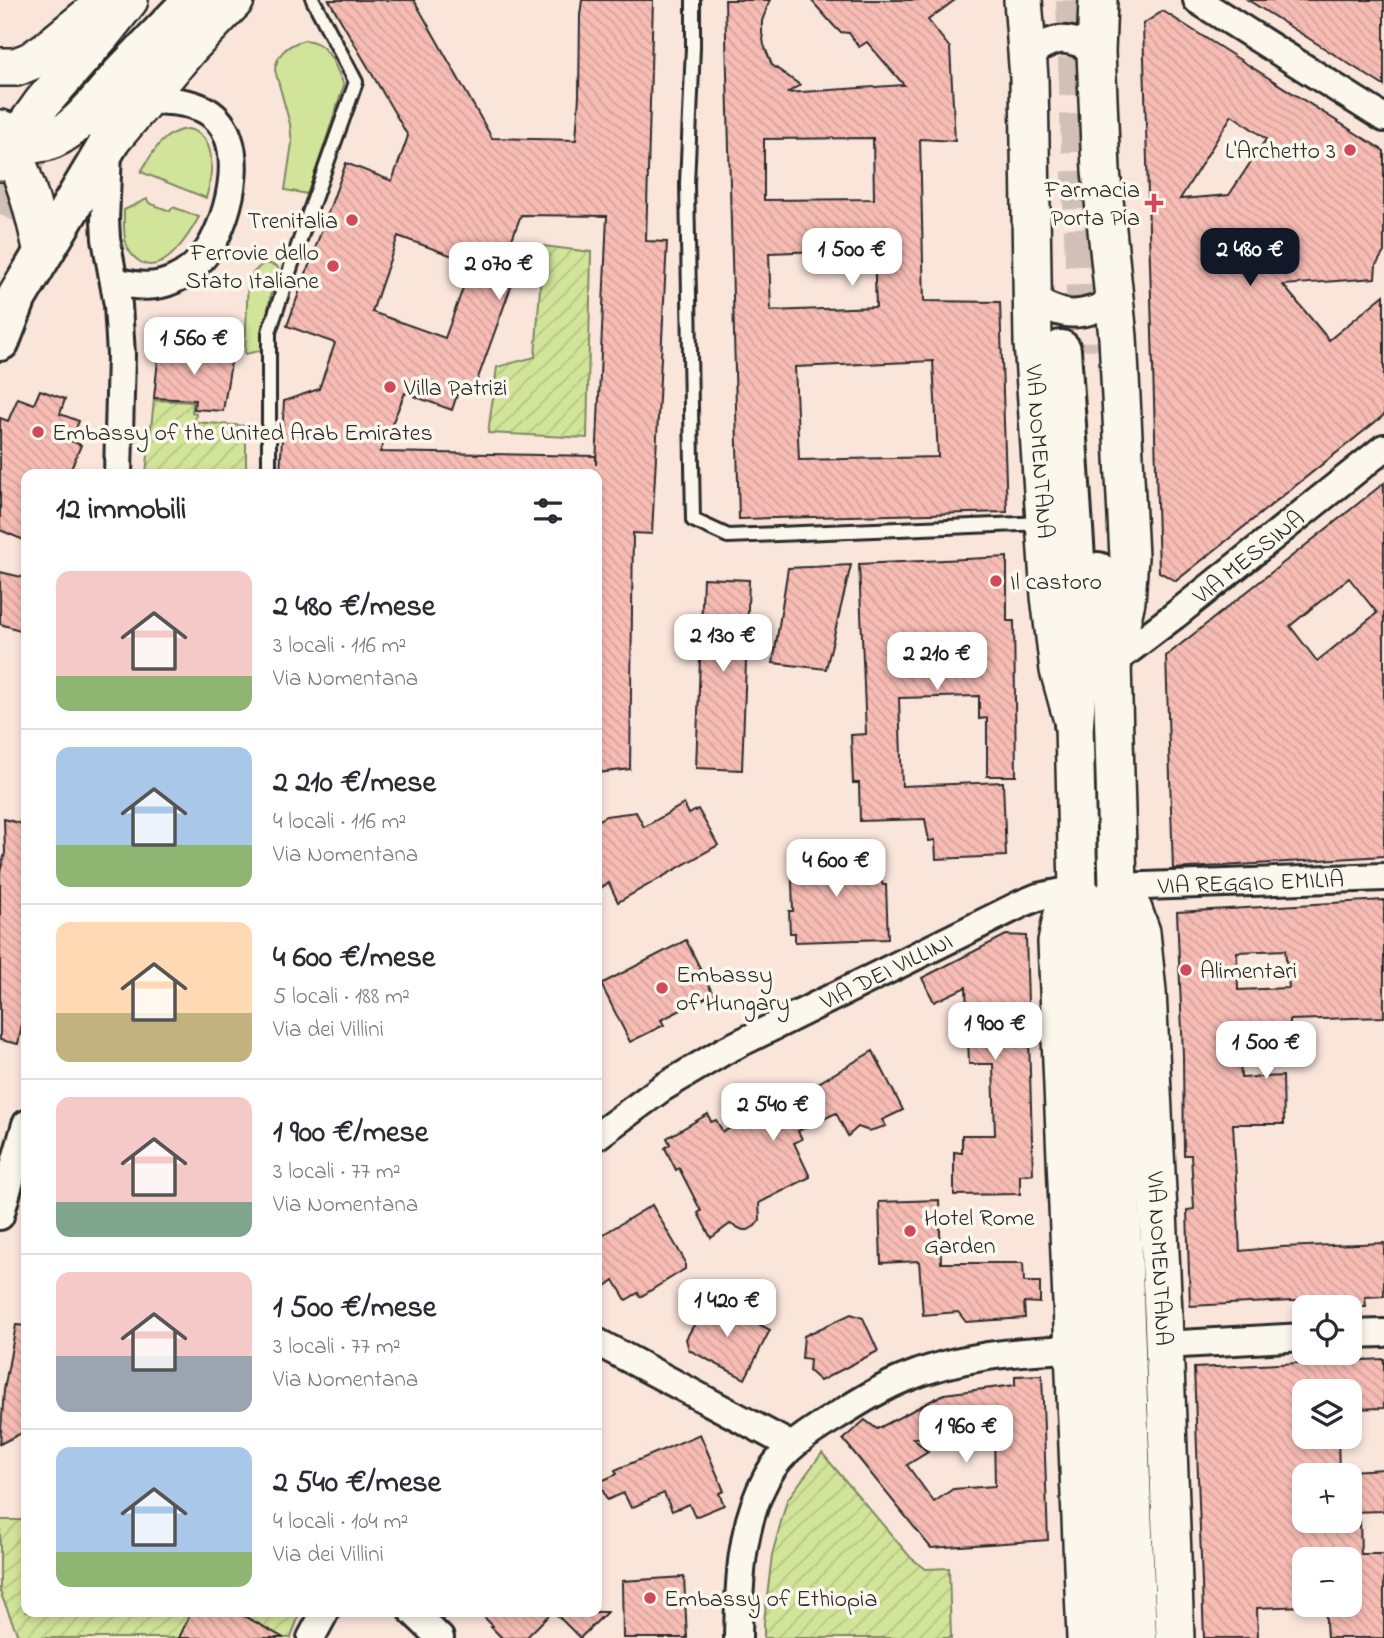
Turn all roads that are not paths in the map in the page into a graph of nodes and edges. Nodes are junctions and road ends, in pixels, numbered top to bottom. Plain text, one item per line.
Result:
1 (108, 0) edge
2 (128, 0) edge
3 (194, 0) edge
4 (235, 0) edge
5 (313, 0) edge
6 (693, 0) edge
7 (1196, 0) edge
8 (1020, 2) edge
9 (1097, 7) edge
10 (1096, 52) junction
11 (1027, 56) junction
12 (2, 67) edge
13 (117, 97) junction
14 (1384, 118) edge
15 (109, 143) junction
16 (3, 145) edge
17 (43, 253) junction
18 (115, 281) junction
19 (1031, 298) junction
20 (1114, 302) junction
21 (1, 333) edge
22 (1384, 448) edge
23 (118, 469) edge
24 (269, 469) edge
25 (1045, 523) junction
26 (1112, 663) junction
27 (1073, 724) junction
28 (1384, 877) edge
29 (1118, 887) junction
30 (1078, 889) junction
31 (1102, 923) junction
32 (602, 1132) edge
33 (21, 1142) edge
34 (0, 1216) edge
35 (1384, 1332) edge
36 (1362, 1333) edge
37 (1292, 1338) edge
38 (602, 1345) edge
39 (1163, 1345) junction
40 (1075, 1349) junction
41 (792, 1446) junction
42 (322, 1617) edge
43 (418, 1617) edge
44 (311, 1638) edge
45 (440, 1638) edge
46 (738, 1638) edge
47 (1086, 1638) edge
48 (1109, 1638) edge
49 (1131, 1638) edge
50 (1150, 1638) edge
51 (1175, 1638) edge

1 - 12 main road
2 - 16 main road
3 - 13 main road
4 - 13 main road
5 - 24 lane
6 - 25 lane
7 - 14 street
8 - 11 main road, VIA NOMENTANA
9 - 10 main road, VIA NOMENTANA
10 - 11 street
10 - 20 main road, VIA NOMENTANA
11 - 19 main road, VIA NOMENTANA
13 - 15 main road
13 - 16 main road
13 - 18 street
15 - 17 main road
15 - 18 street
16 - 17 main road
17 - 21 main road
18 - 23 street
19 - 20 street
19 - 25 main road, VIA NOMENTANA
20 - 26 main road, VIA NOMENTANA
22 - 26 street, VIA MESSINA
25 - 27 main road, VIA NOMENTANA
26 - 27 main road
26 - 29 main road, VIA NOMENTANA
27 - 30 main road, VIA NOMENTANA
28 - 29 street, VIA REGGIO EMILIA
29 - 31 main road, VIA NOMENTANA
29 - 39 main road, VIA NOMENTANA
29 - 50 lane, VIA NOMENTANA
30 - 31 main road
30 - 32 street, VIA DEI VILLINI
30 - 40 main road
30 - 48 lane, VIA NOMENTANA
31 - 49 main road, VIA NOMENTANA
33 - 34 street
35 - 36 street
37 - 39 street
38 - 41 street
39 - 51 main road, VIA NOMENTANA
40 - 41 street
40 - 47 main road
41 - 46 street
42 - 44 street
43 - 45 street

